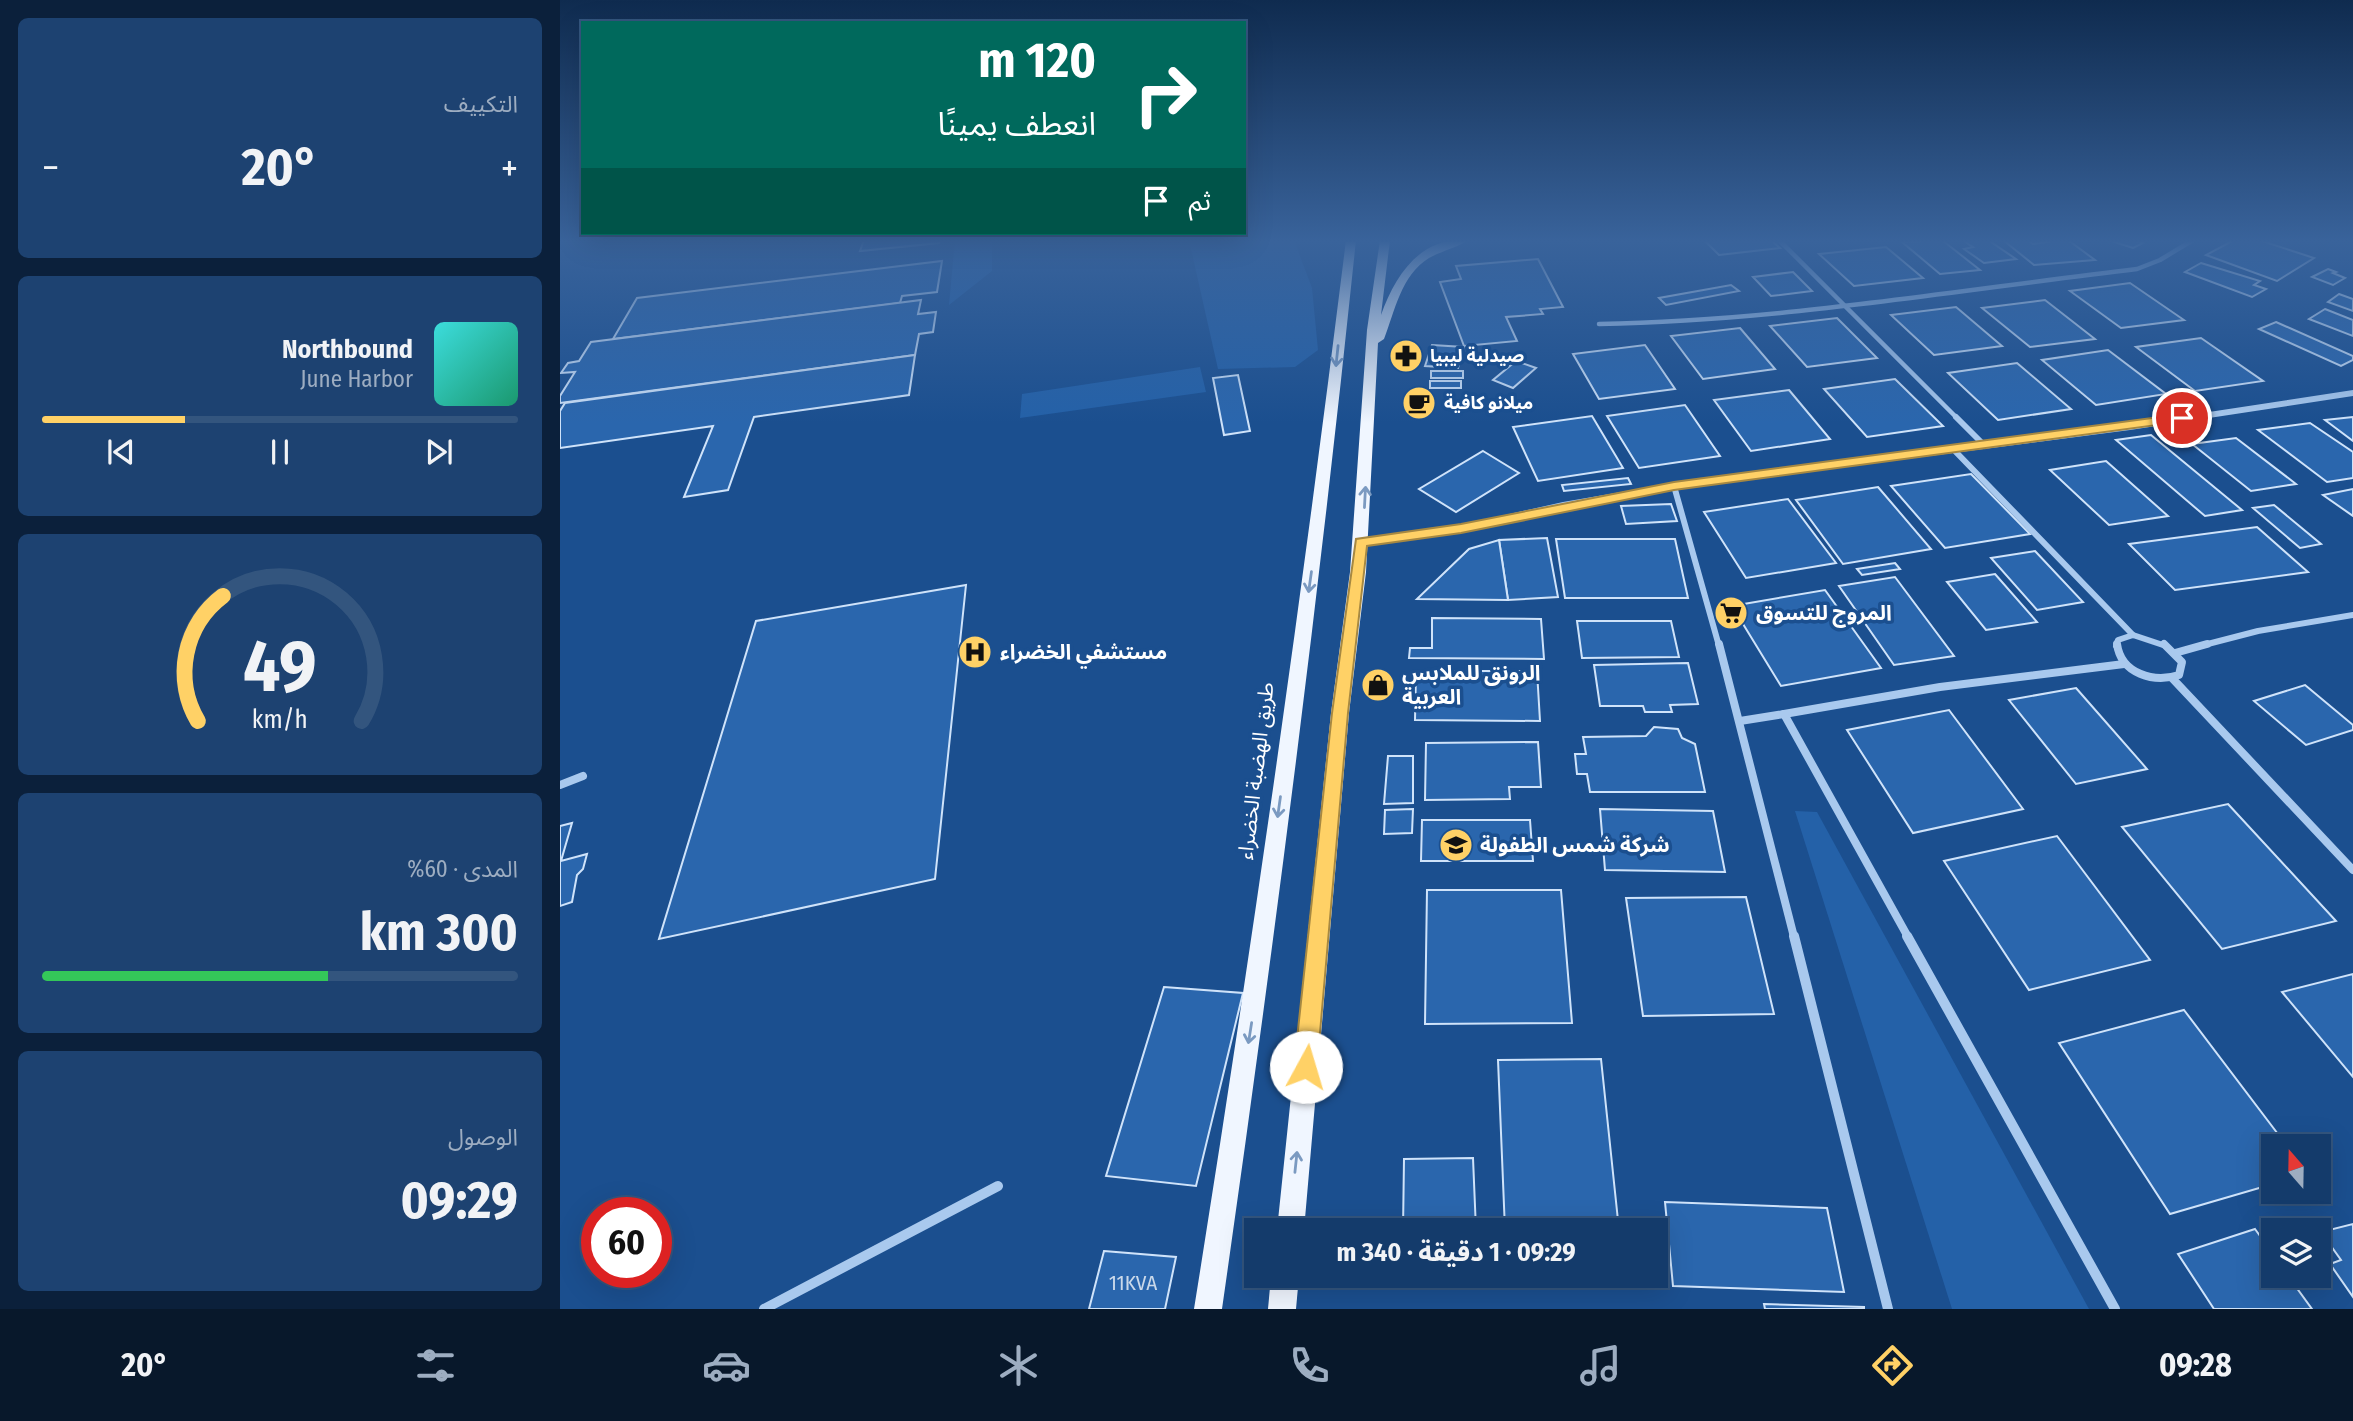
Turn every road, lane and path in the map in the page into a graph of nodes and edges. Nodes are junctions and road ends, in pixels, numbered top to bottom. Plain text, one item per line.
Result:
1 (1344, 301) edge
2 (1378, 301) edge
3 (1392, 301) edge
4 (1843, 301) edge
5 (1870, 301) edge
6 (1846, 304) junction
7 (1600, 324) dead end
8 (1372, 355) junction
9 (2353, 393) edge
10 (1985, 446) junction
11 (1954, 450) junction
12 (1674, 486) junction
13 (1361, 542) junction
14 (2353, 615) edge
15 (2133, 635) junction
16 (2175, 653) junction
17 (2124, 664) junction
18 (2172, 678) junction
19 (1784, 714) junction
20 (1740, 721) junction
21 (583, 776) dead end
22 (560, 785) edge
23 (2353, 870) edge
24 (998, 1186) dead end
25 (1291, 1218) edge
26 (1284, 1288) edge
27 (764, 1309) edge
28 (1208, 1309) edge
29 (1282, 1309) edge
30 (1888, 1309) edge
31 (2115, 1309) edge

1 -> 28 main road, طريق الهضبة الخضراء
2 - 8 main road
3 - 8 main road
4 - 6 street
5 - 6 street
6 - 7 street
6 - 10 street
13 -> 8 main road
9 - 10 street
10 - 11 street
11 - 12 street
11 - 15 street
12 - 13 street
12 - 20 street
25 -> 13 main road
14 - 16 street
15 - 16 street
15 - 17 street
16 - 18 street
17 - 18 street
17 - 19 street
18 - 23 street
19 - 20 street
19 - 31 street
20 - 30 street
21 - 22 street
24 - 27 street
26 - 29 main road

